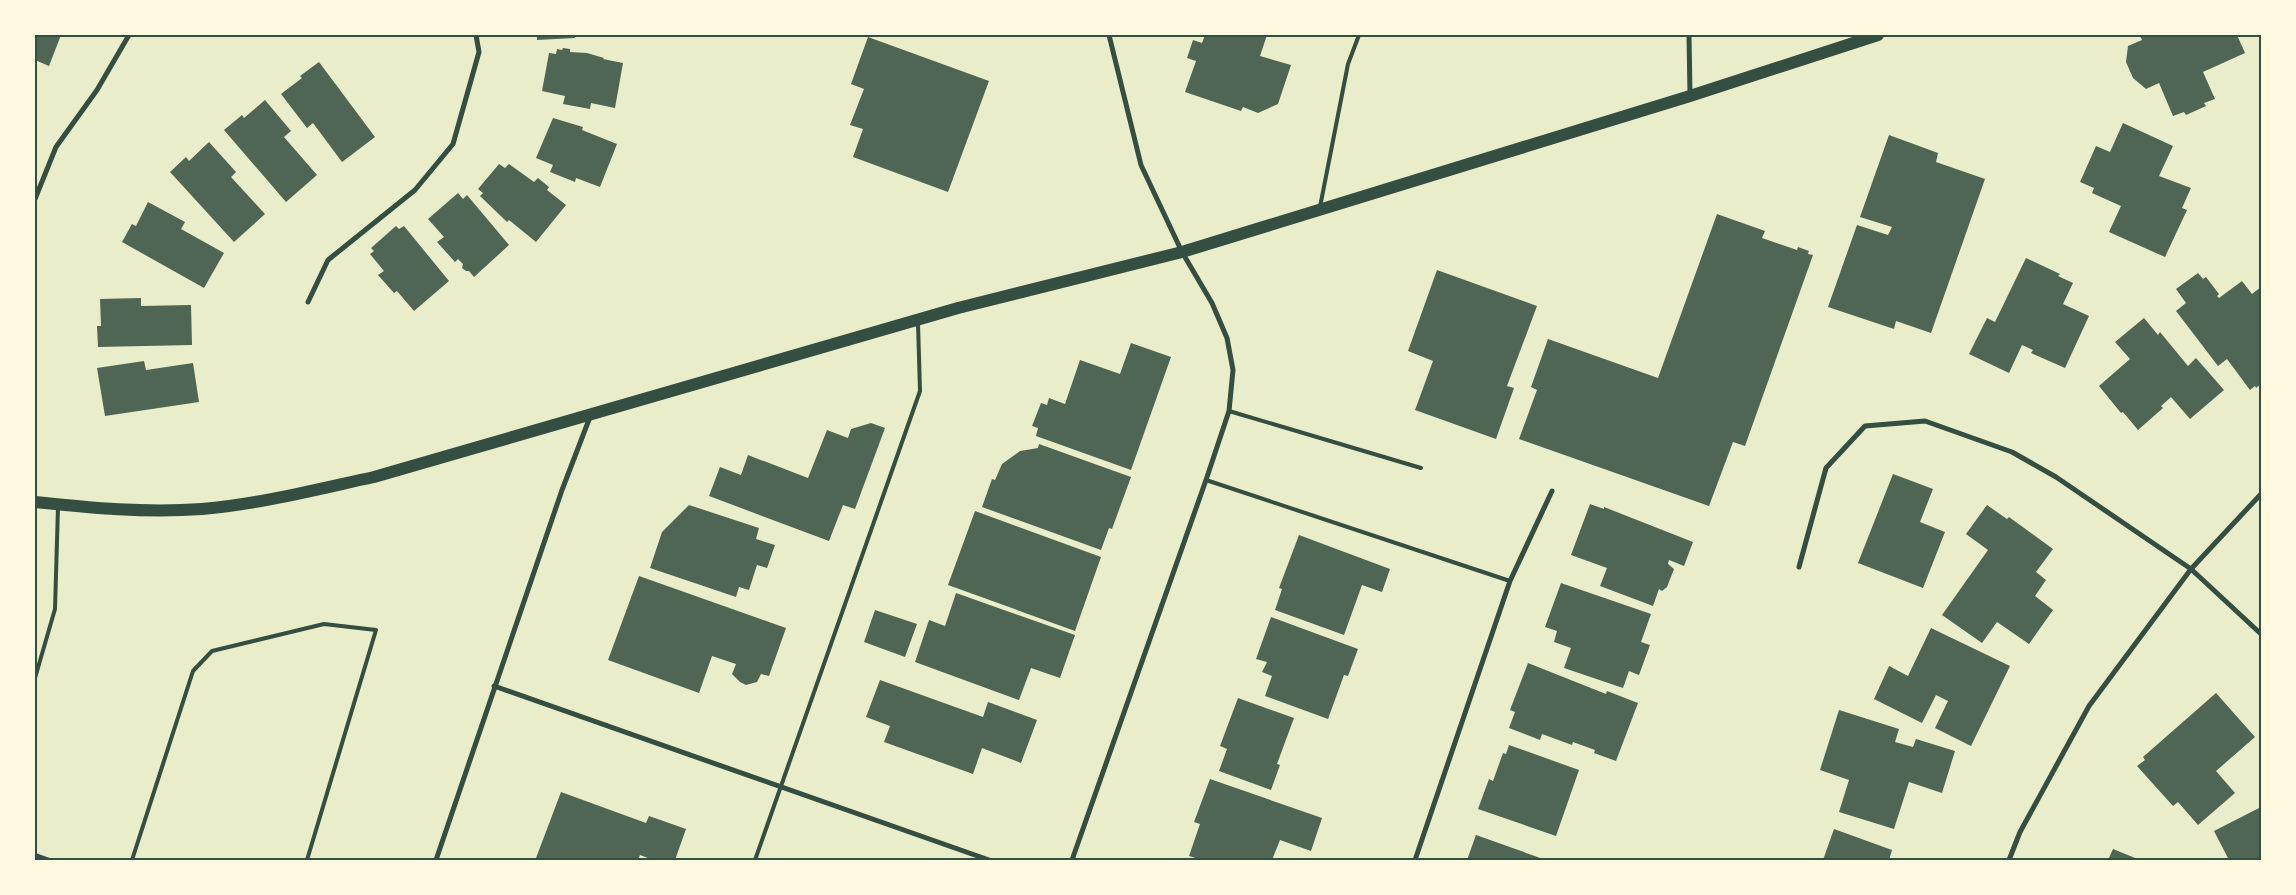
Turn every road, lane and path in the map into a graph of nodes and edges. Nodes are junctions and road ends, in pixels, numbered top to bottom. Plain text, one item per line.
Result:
1 (129, 35) edge
2 (476, 35) edge
3 (1109, 35) edge
4 (1359, 35) edge
5 (1689, 35) edge
6 (1878, 35) edge
7 (1690, 96) junction
8 (35, 199) edge
9 (1319, 209) junction
10 (1182, 252) junction
11 (308, 302) dead end
12 (918, 320) junction
13 (1229, 411) junction
14 (590, 416) junction
15 (1421, 468) dead end
16 (1206, 480) junction
17 (1552, 491) dead end
18 (2261, 494) edge
19 (35, 502) edge
20 (58, 505) junction
21 (1799, 567) dead end
22 (2191, 569) junction
23 (1510, 581) junction
24 (2261, 634) edge
25 (35, 678) edge
26 (494, 686) junction
27 (780, 786) junction
28 (35, 855) edge
29 (49, 860) edge
30 (132, 860) edge
31 (307, 860) edge
32 (436, 860) edge
33 (755, 860) edge
34 (989, 860) edge
35 (1072, 860) edge
36 (1415, 860) edge
37 (2009, 860) edge

1 - 8 street
2 - 11 street
3 - 10 street
4 - 9 lane
5 - 7 street
6 - 7 main road
7 - 9 main road
9 - 10 main road
10 - 12 main road
10 - 13 street
12 - 14 main road
12 - 27 lane
13 - 15 lane
13 - 16 street
14 - 20 main road
14 - 26 street
16 - 23 lane
16 - 35 street
17 - 23 street
18 - 22 street
19 - 20 main road
20 - 25 lane
21 - 22 street
22 - 24 street
22 - 37 street
23 - 36 street
26 - 27 street
26 - 32 street
27 - 33 lane
27 - 34 street
28 - 29 lane
30 - 31 lane

